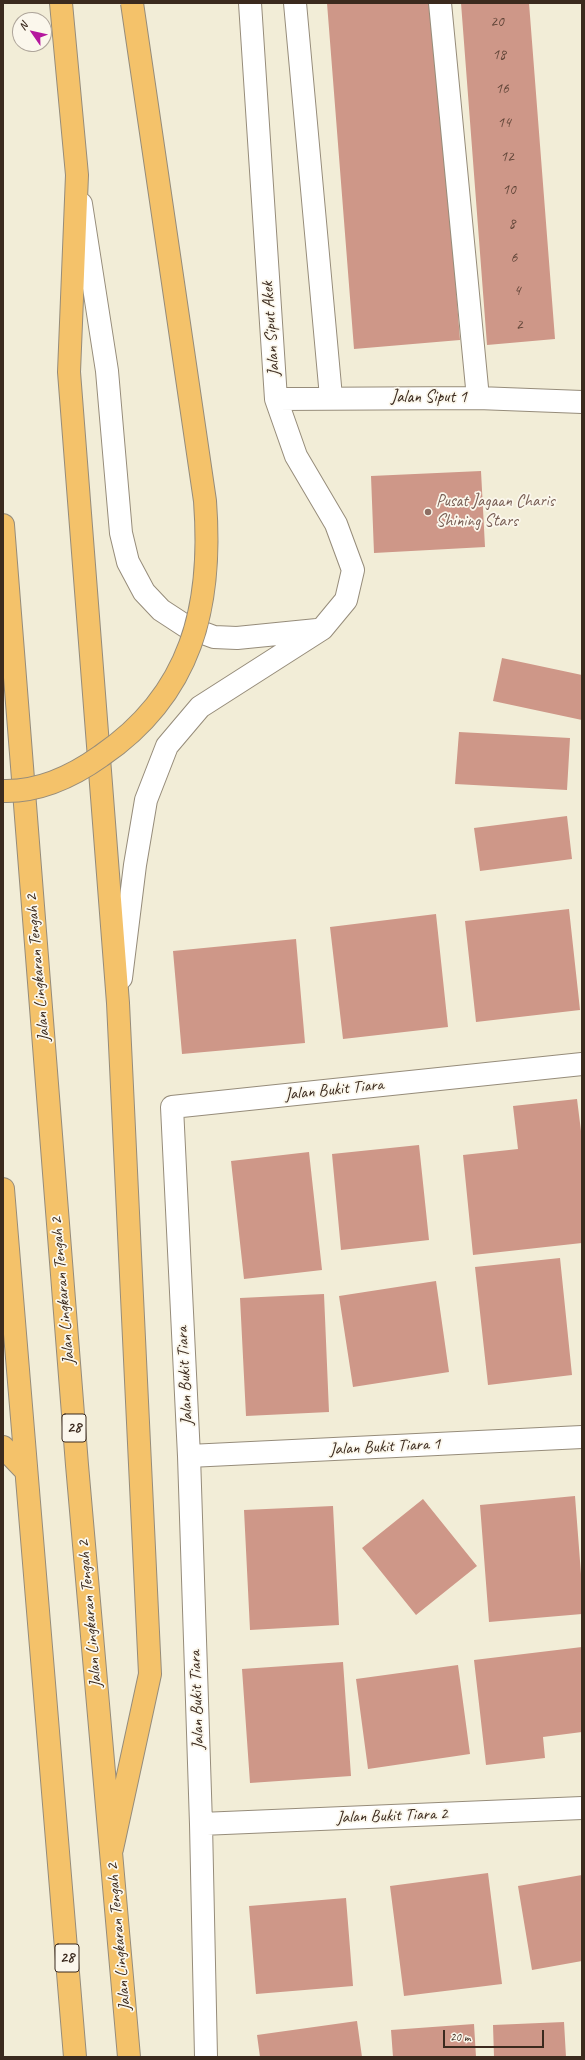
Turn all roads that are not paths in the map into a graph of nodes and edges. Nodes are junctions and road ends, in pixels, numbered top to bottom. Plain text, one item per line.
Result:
1 (61, 3) edge
2 (132, 3) edge
3 (250, 3) edge
4 (295, 3) edge
5 (440, 3) edge
6 (77, 175) junction
7 (331, 397) junction
8 (478, 398) junction
9 (276, 399) junction
10 (582, 402) edge
11 (3, 525) edge
12 (322, 629) junction
13 (3, 791) edge
14 (118, 1003) junction
15 (582, 1064) edge
16 (3, 1188) edge
17 (582, 1437) edge
18 (3, 1447) edge
19 (188, 1456) junction
20 (26, 1470) junction
21 (582, 1808) edge
22 (201, 1824) junction
23 (112, 1849) junction
24 (75, 2057) edge
25 (129, 2057) edge
26 (206, 2057) edge

1 - 6 highway
2 - 13 highway, bridge
3 - 9 street, Jalan Siput Akek
4 - 7 street
5 - 8 street
6 - 12 street
6 - 14 highway
7 - 8 street, Jalan Siput 1
7 - 9 street, Jalan Siput 1
8 - 10 street, Jalan Siput 1
9 - 12 street, Jalan Siput Akek
11 - 23 highway, Jalan Lingkaran Tengah 2 / 28
12 - 14 street, Jalan Siput Akek
14 - 23 highway
15 - 19 street, Jalan Bukit Tiara
16 - 20 highway, 28
17 - 19 street, Jalan Bukit Tiara 1
18 - 20 highway
19 - 22 street, Jalan Bukit Tiara
20 - 24 highway, 28
21 - 22 street, Jalan Bukit Tiara 2
22 - 26 street, Jalan Bukit Tiara
23 - 25 highway, Jalan Lingkaran Tengah 2 / 28

